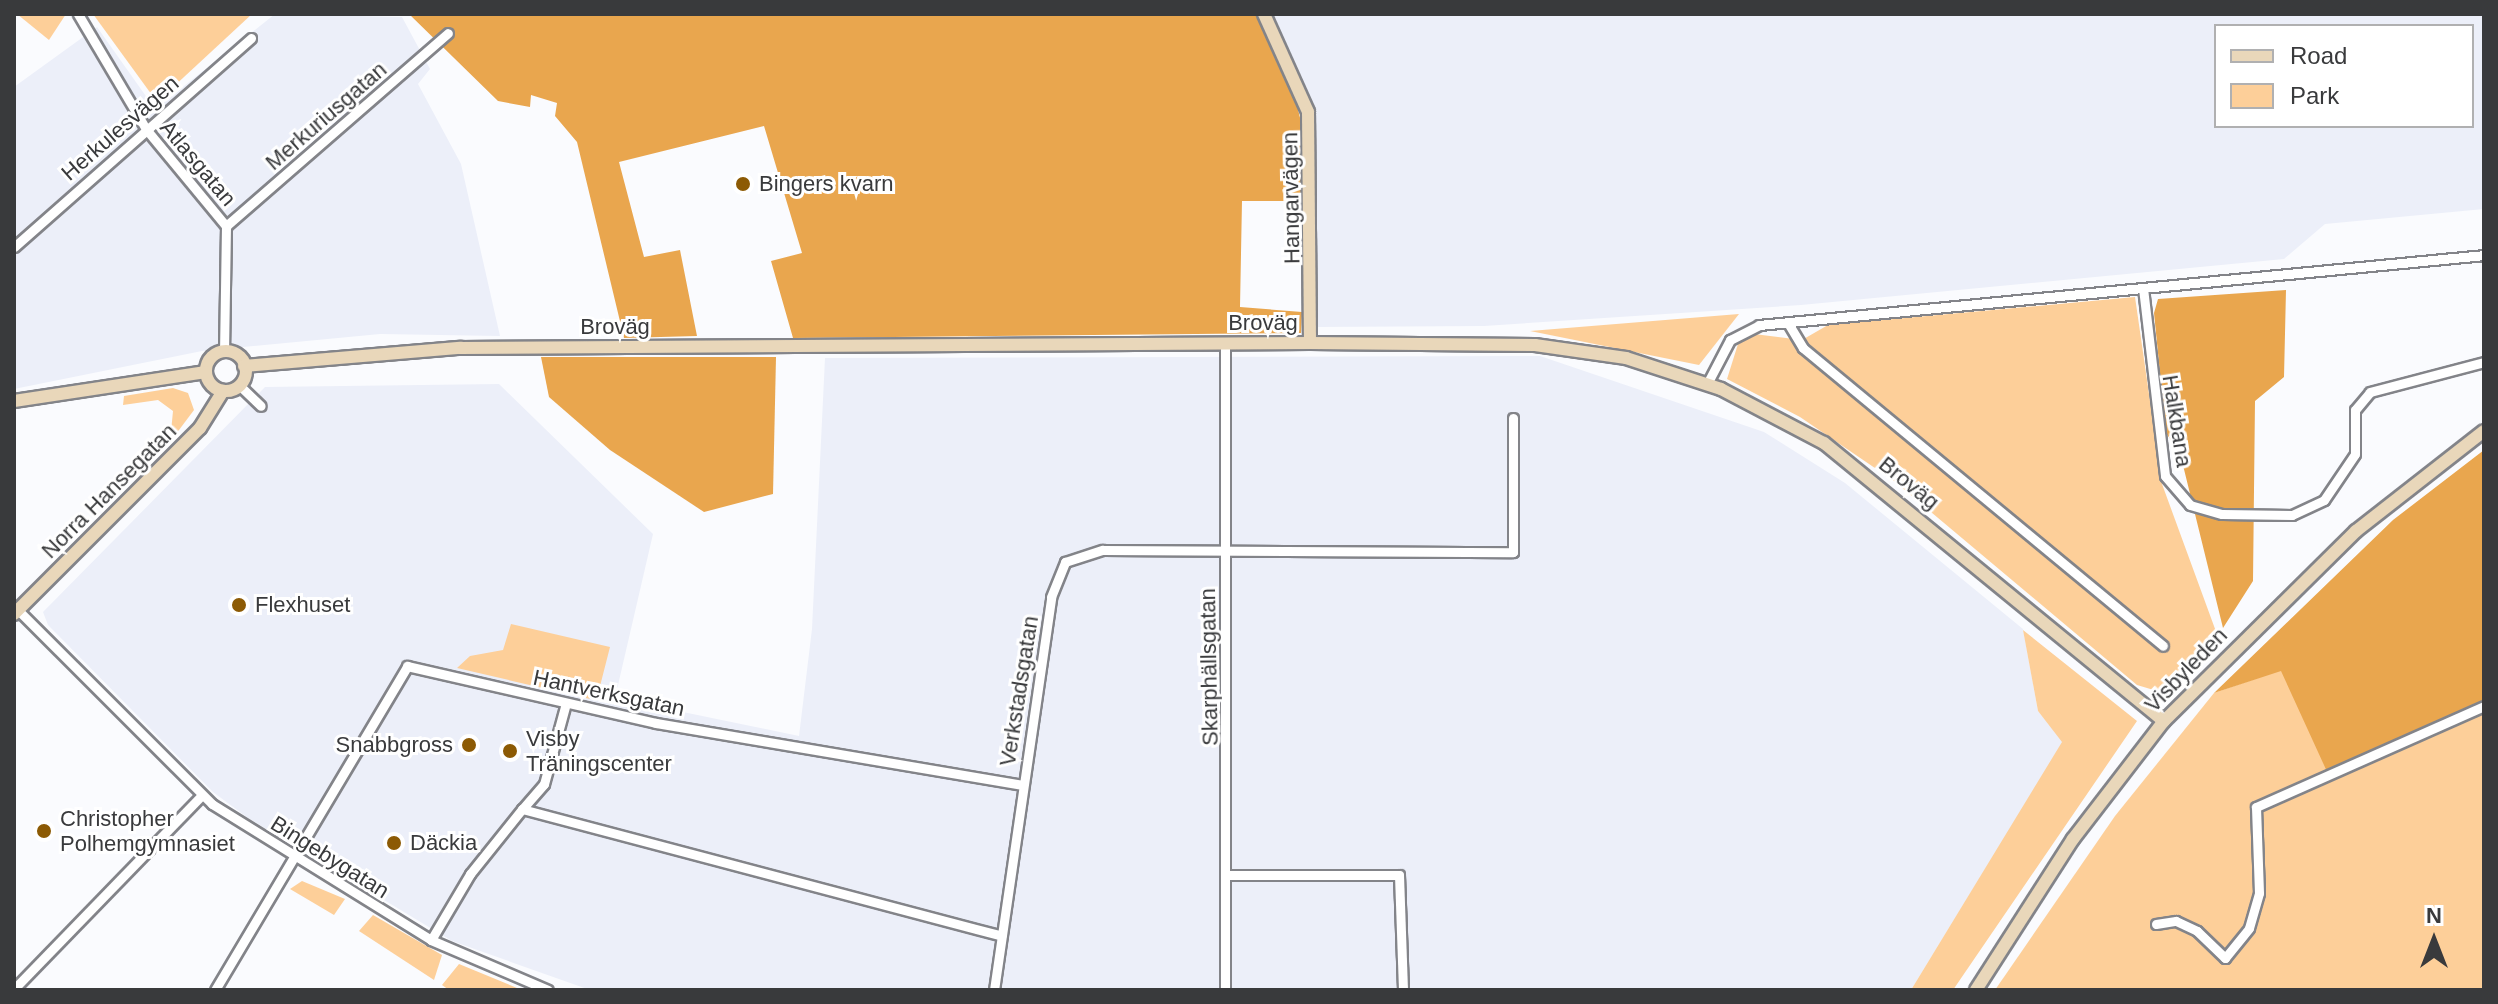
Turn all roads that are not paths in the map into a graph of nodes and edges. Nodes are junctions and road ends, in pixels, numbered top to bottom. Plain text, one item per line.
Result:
1 (78, 14) edge
2 (1264, 14) edge
3 (448, 33) dead end
4 (251, 38) dead end
5 (146, 129) junction
6 (226, 226) junction
7 (14, 247) edge
8 (2484, 255) edge
9 (2143, 288) junction
10 (1788, 323) junction
11 (1225, 343) junction
12 (1310, 343) junction
13 (224, 352) junction
14 (2484, 362) edge
15 (244, 366) junction
16 (206, 372) junction
17 (1707, 384) junction
18 (239, 385) junction
19 (223, 391) junction
20 (14, 401) edge
21 (261, 406) dead end
22 (1513, 418) dead end
23 (2484, 431) edge
24 (1225, 550) junction
25 (16, 612) edge
26 (2163, 646) dead end
27 (566, 703) junction
28 (2484, 706) edge
29 (2164, 721) junction
30 (1023, 785) junction
31 (202, 795) junction
32 (522, 809) junction
33 (293, 856) junction
34 (1230, 875) junction
35 (2156, 924) dead end
36 (1001, 936) junction
37 (431, 940) junction
38 (14, 989) edge
39 (215, 990) edge
40 (548, 990) edge
41 (994, 990) edge
42 (1225, 990) edge
43 (1403, 990) edge
44 (1976, 990) edge

1 - 5 street, Atlasgatan
2 - 12 main road, Hangarvägen
3 - 6 street, Merkuriusgatan
4 - 5 street, Herkulesvägen
5 - 6 street, Atlasgatan
5 - 7 street, Herkulesvägen
6 - 13 street, Atlasgatan
8 - 9 street
9 - 10 street
9 - 14 street, Halkbana
10 - 17 street
10 - 26 street
11 - 12 main road, Broväg
11 - 15 main road, Broväg
11 - 24 street, Skarphällsgatan
12 - 17 main road, Broväg
13 - 15 main road
13 - 16 main road
15 - 18 main road
16 - 19 main road
16 - 20 main road
17 - 29 main road, Broväg
18 - 19 main road
18 - 21 street
19 - 25 main road, Norra Hansegatan
22 - 24 street, Verkstadsgatan
23 - 29 main road, Visbyleden
24 - 30 street, Verkstadsgatan
24 - 34 street, Skarphällsgatan
25 - 31 street, Bingebygatan
27 - 30 street, Hantverksgatan
27 - 32 street
27 - 33 street, Hantverksgatan
28 - 35 street
29 - 44 main road, Visbyleden
30 - 36 street, Verkstadsgatan
31 - 33 street, Bingebygatan
31 - 38 street
32 - 36 street
32 - 37 street
33 - 37 street, Bingebygatan
33 - 39 street
34 - 42 street, Skarphällsgatan
34 - 43 street
36 - 41 street, Verkstadsgatan
37 - 40 street, Bingebygatan

